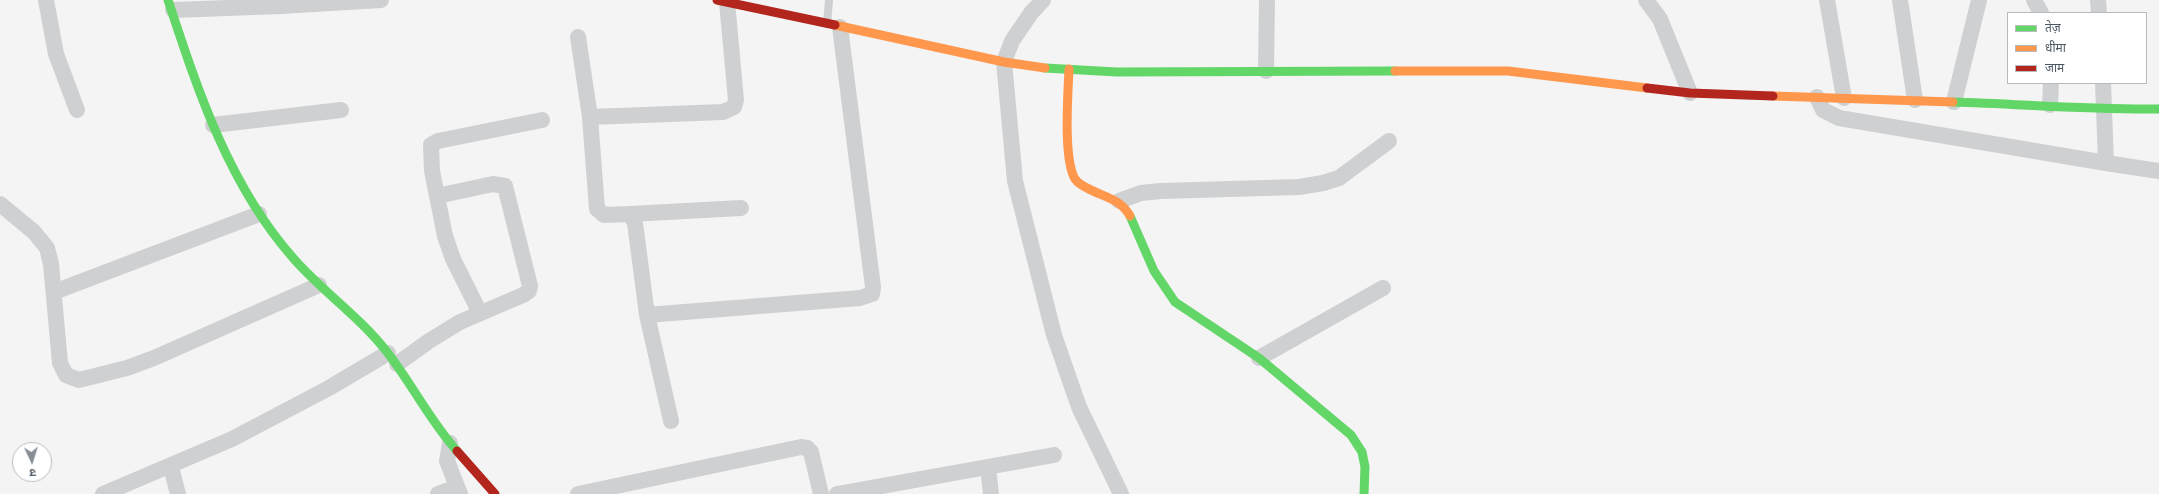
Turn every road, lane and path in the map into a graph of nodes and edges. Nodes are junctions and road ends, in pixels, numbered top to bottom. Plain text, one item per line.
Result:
1 (46, 0) edge
2 (381, 0) edge
3 (829, 0) edge
4 (1043, 0) edge
5 (1267, 0) edge
6 (1827, 0) edge
7 (1900, 0) edge
8 (1979, 0) edge
9 (2034, 0) edge
10 (2098, 0) edge
11 (722, 1) edge
12 (1649, 1) edge
13 (281, 3) edge
14 (170, 5) edge
15 (2040, 12) edge
16 (2099, 12) edge
17 (834, 26) junction
18 (578, 37) dead end
19 (1004, 62) junction
20 (1069, 69) junction
21 (1266, 71) junction
22 (2051, 84) edge
23 (2103, 84) edge
24 (1690, 92) junction
25 (1817, 97) junction
26 (1844, 98) junction
27 (1915, 100) junction
28 (1954, 102) junction
29 (2050, 105) junction
30 (2159, 109) edge
31 (77, 110) dead end
32 (341, 110) dead end
33 (2105, 110) junction
34 (590, 117) junction
35 (542, 120) dead end
36 (212, 125) junction
37 (1389, 141) dead end
38 (2106, 163) junction
39 (2159, 170) edge
40 (437, 196) junction
41 (1119, 201) junction
42 (0, 204) edge
43 (741, 208) dead end
44 (259, 214) junction
45 (630, 214) junction
46 (319, 285) junction
47 (1383, 288) dead end
48 (54, 292) junction
49 (480, 312) junction
50 (647, 315) junction
51 (392, 358) junction
52 (1259, 358) junction
53 (671, 421) dead end
54 (450, 443) junction
55 (1054, 455) dead end
56 (171, 467) junction
57 (988, 467) junction
58 (458, 490) edge
59 (885, 490) edge
60 (103, 494) edge
61 (178, 494) edge
62 (438, 494) edge
63 (495, 494) edge
64 (578, 494) edge
65 (821, 494) edge
66 (840, 494) edge
67 (991, 494) edge
68 (1121, 494) edge
69 (1364, 494) edge

1 - 31 street
2 - 13 street
3 - 17 lane
4 - 19 street
5 - 21 street
6 - 26 street
7 - 27 street
8 - 28 street
9 - 15 street
10 - 16 street
11 - 17 street
11 - 34 street
12 - 24 street
13 - 14 street
14 - 36 street
17 - 19 street
17 - 50 street
18 - 34 street
19 - 20 street
19 - 68 street
20 - 21 street
20 - 41 street
21 - 24 street
22 - 29 street
23 - 33 street
24 - 25 street
25 - 26 street
25 - 38 street
26 - 27 street
27 - 28 street
28 - 29 street
29 - 33 street
30 - 33 street
32 - 36 street
33 - 38 street
34 - 45 street
35 - 40 street
36 - 44 street
37 - 41 street
38 - 39 street
40 - 49 street
40 - 49 street
41 - 52 street
42 - 48 street
43 - 45 street
44 - 46 street
44 - 48 street
45 - 50 street
46 - 48 street
46 - 51 street
47 - 52 street
49 - 51 street
50 - 53 street
51 - 54 street
51 - 56 street
52 - 69 street
54 - 58 street
54 - 63 street
55 - 57 street
56 - 60 street
56 - 61 street
57 - 59 street
57 - 67 street
58 - 62 street
59 - 66 street
64 - 65 street

